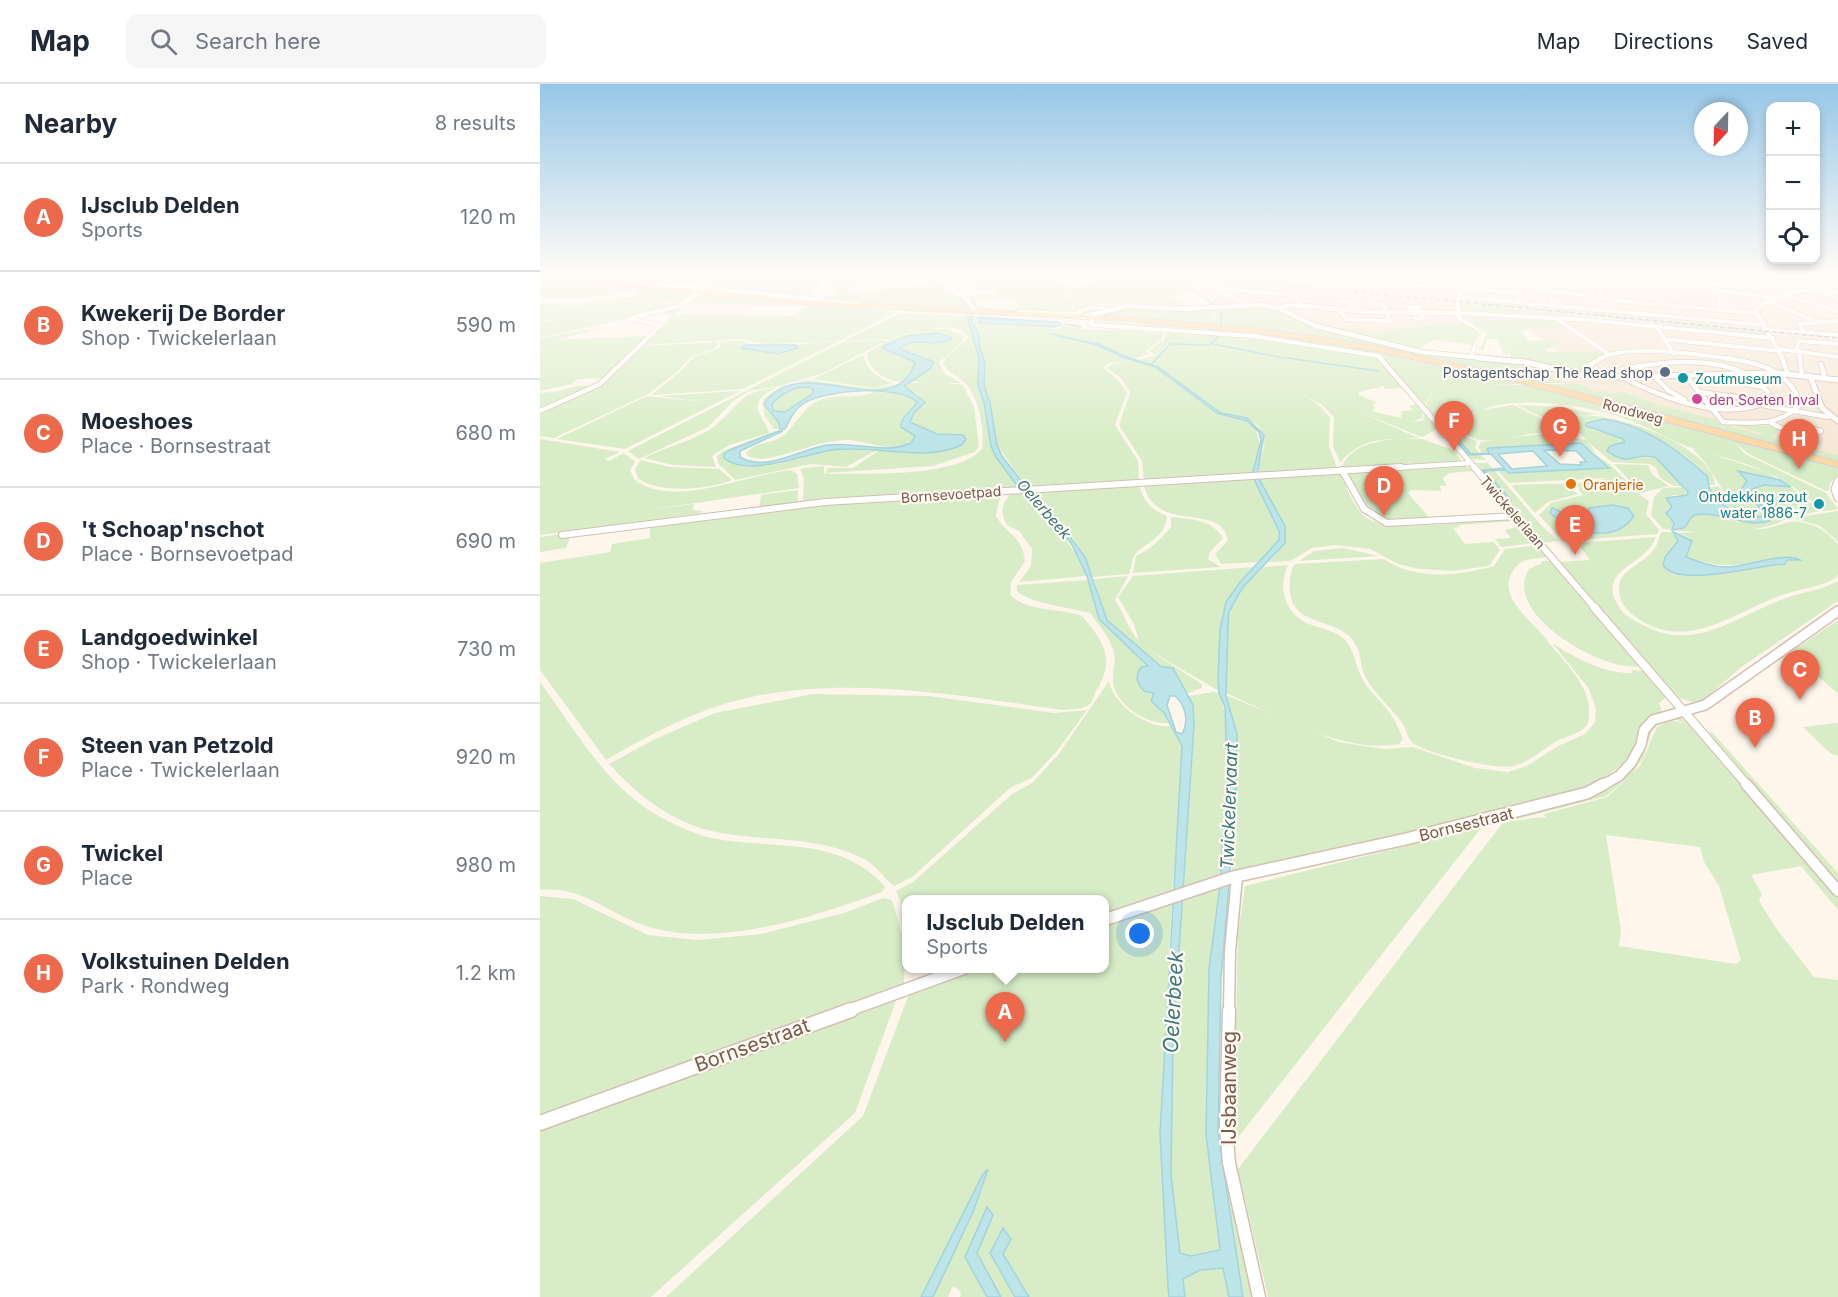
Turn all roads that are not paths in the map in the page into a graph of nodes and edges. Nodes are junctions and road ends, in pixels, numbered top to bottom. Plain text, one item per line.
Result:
1 (657, 329) edge
2 (1146, 329) edge
3 (1219, 329) edge
4 (1229, 329) edge
5 (1327, 329) edge
6 (1571, 329) edge
7 (1657, 329) edge
8 (1681, 329) edge
9 (1802, 329) edge
10 (1767, 330) joint
11 (1805, 333) junction
12 (1277, 334) junction
13 (1838, 335) edge
14 (1773, 338) junction
15 (1662, 339) junction
16 (1838, 344) edge
17 (1475, 346) dead end
18 (1780, 350) junction
19 (1797, 351) junction
20 (1607, 353) junction
21 (1668, 354) junction
22 (1674, 354) junction
23 (1836, 356) edge
24 (1471, 357) junction
25 (1680, 364) junction
26 (1821, 364) dead end
27 (1832, 365) dead end
28 (1639, 366) junction
29 (1777, 373) junction
30 (1736, 374) junction
31 (1746, 374) junction
32 (1788, 374) junction
33 (1802, 375) junction
34 (1654, 376) junction
35 (1688, 376) junction
36 (1810, 376) junction
37 (1594, 377) junction
38 (1624, 377) junction
39 (1825, 378) junction
40 (1756, 380) dead end
41 (1838, 380) edge
42 (1764, 387) junction
43 (1667, 389) junction
44 (1648, 391) junction
45 (1699, 392) junction
46 (1730, 402) dead end
47 (1692, 403) junction
48 (1763, 405) junction
49 (1711, 406) junction
50 (540, 411) edge
51 (1794, 412) junction
52 (1828, 417) junction
53 (1838, 421) edge
54 (1771, 423) junction
55 (1792, 432) junction
56 (1471, 463) junction
57 (1838, 464) edge
58 (1342, 470) junction
59 (1838, 482) edge
60 (1838, 498) edge
61 (1516, 516) junction
62 (562, 535) dead end
63 (1838, 611) edge
64 (1683, 711) junction
65 (1235, 877) junction
66 (1838, 891) edge
67 (1109, 918) edge
68 (954, 973) edge
69 (540, 1122) edge
70 (1259, 1297) edge

1 - 50 street
2 - 56 street, Twickelerlaan
3 - 12 main road
4 - 12 main road, Rondweg
5 - 24 street
6 - 20 street
7 - 15 street
8 - 14 street
9 - 11 street
10 - 11 street
10 - 14 street
11 - 13 street
12 - 57 main road, Rondweg
14 - 18 street
15 - 18 street
15 - 22 street
16 - 19 street
17 - 24 street
18 - 19 street
18 - 32 street
19 - 23 street
19 - 33 street
20 - 21 street
20 - 37 street
21 - 22 street
21 - 25 street
22 - 29 street
23 - 27 street
24 - 37 street
25 - 28 street
25 - 31 street
25 - 35 street
26 - 39 street
28 - 34 street
28 - 38 street
29 - 31 street
29 - 32 street
29 - 51 street
30 - 31 street
30 - 35 street
30 - 42 street
32 - 33 street
33 - 36 street
34 - 35 street
34 - 38 street
34 - 43 street
35 - 45 street
36 - 39 street
36 - 52 street
37 - 38 street
38 - 44 street
39 - 41 street
40 - 42 street
42 - 48 street
43 - 44 street
43 - 47 street
44 - 47 street
45 - 48 street
45 - 49 street
46 - 48 street
47 - 49 street
48 - 49 street
48 - 51 street
49 - 54 street
51 - 52 street
51 - 54 street
52 - 53 street
54 - 55 street
55 - 55 street
56 - 58 street, Bornsevoetpad
56 - 61 street, Twickelerlaan
58 - 61 street
58 - 62 street, Bornsevoetpad
59 - 60 street
61 - 64 street, Twickelerlaan
63 - 64 street, Bornsestraat
64 - 65 street, Bornsestraat
64 - 66 street, Twickelerlaan
65 - 67 street, Bornsestraat
65 - 70 street, IJsbaanweg
68 - 69 street, Bornsestraat

